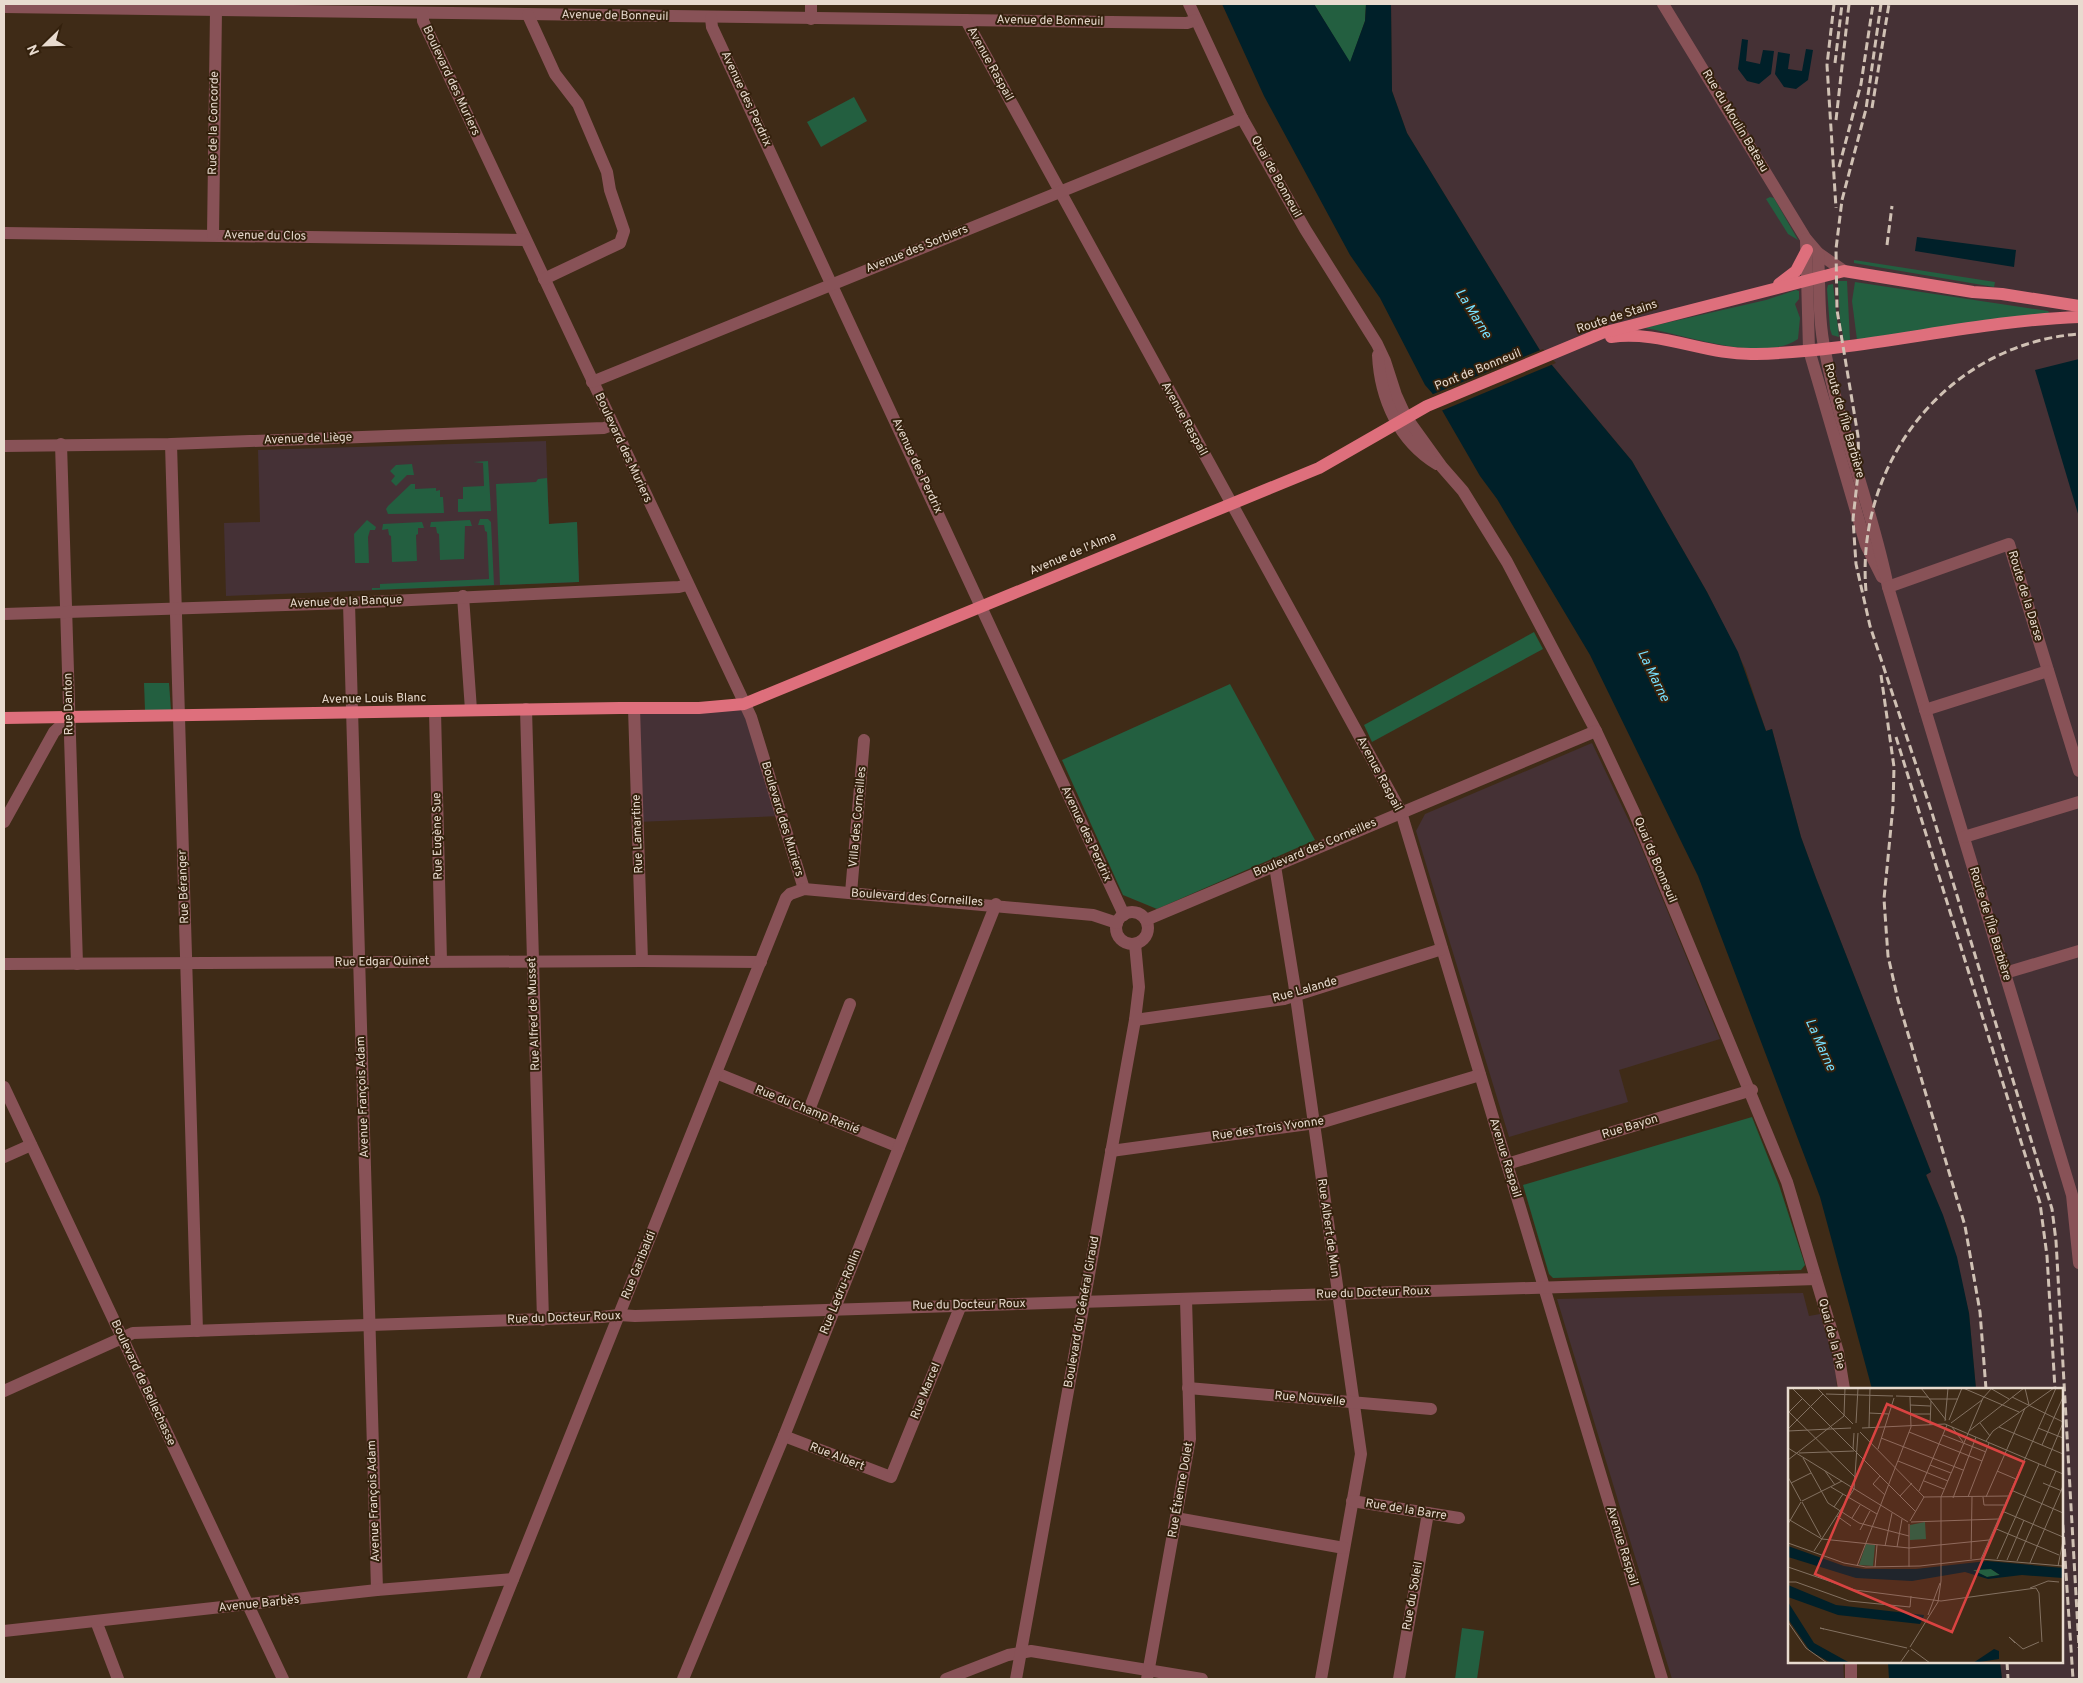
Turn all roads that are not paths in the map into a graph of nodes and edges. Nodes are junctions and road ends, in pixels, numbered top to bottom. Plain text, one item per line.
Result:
1 (811, 4) edge
2 (1189, 4) edge
3 (1663, 4) edge
4 (4, 7) edge
5 (352, 8) edge
6 (216, 10) junction
7 (603, 10) edge
8 (423, 13) junction
9 (528, 15) junction
10 (711, 18) junction
11 (811, 19) junction
12 (966, 20) junction
13 (1196, 20) junction
14 (1242, 118) junction
15 (1060, 191) junction
16 (4, 233) edge
17 (213, 235) junction
18 (526, 240) junction
19 (1810, 247) junction
20 (1844, 271) junction
21 (1813, 277) junction
22 (544, 278) junction
23 (833, 284) junction
24 (1773, 288) junction
25 (2079, 306) edge
26 (2079, 317) edge
27 (1824, 349) junction
28 (1809, 350) junction
29 (1560, 351) junction
30 (592, 382) junction
31 (1401, 419) junction
32 (612, 425) junction
33 (61, 444) junction
34 (171, 444) junction
35 (4, 446) edge
36 (1231, 504) junction
37 (688, 584) junction
38 (1888, 586) junction
39 (463, 596) junction
40 (349, 602) junction
41 (177, 607) junction
42 (982, 607) junction
43 (67, 611) junction
44 (4, 614) edge
45 (2048, 672) junction
46 (744, 704) junction
47 (634, 708) junction
48 (526, 709) junction
49 (471, 710) junction
50 (1925, 710) junction
51 (435, 711) junction
52 (352, 713) junction
53 (179, 716) junction
54 (4, 718) edge
55 (69, 718) junction
56 (1596, 731) junction
57 (864, 740) dead end
58 (2079, 771) edge
59 (2079, 802) edge
60 (1401, 812) junction
61 (4, 822) edge
62 (1964, 837) junction
63 (1275, 866) junction
64 (804, 890) junction
65 (851, 893) junction
66 (996, 904) junction
67 (1121, 919) junction
68 (1146, 920) junction
69 (1135, 944) junction
70 (1442, 949) junction
71 (2079, 951) edge
72 (642, 961) junction
73 (359, 962) junction
74 (442, 962) junction
75 (533, 962) junction
76 (761, 962) junction
77 (4, 964) edge
78 (77, 964) junction
79 (186, 964) junction
80 (2005, 973) junction
81 (1295, 995) junction
82 (850, 1004) dead end
83 (1135, 1020) junction
84 (716, 1073) junction
85 (1480, 1075) junction
86 (4, 1087) edge
87 (1750, 1090) junction
88 (809, 1110) junction
89 (1313, 1123) junction
90 (31, 1145) junction
91 (899, 1147) junction
92 (1111, 1150) junction
93 (4, 1157) edge
94 (1507, 1164) junction
95 (2076, 1194) edge
96 (2079, 1263) edge
97 (1816, 1279) junction
98 (1544, 1288) junction
99 (1337, 1294) junction
100 (1186, 1298) junction
101 (1083, 1303) junction
102 (961, 1305) junction
103 (834, 1309) junction
104 (619, 1315) junction
105 (543, 1320) junction
106 (369, 1326) junction
107 (197, 1331) junction
108 (122, 1338) junction
109 (1188, 1388) junction
110 (1844, 1388) edge
111 (4, 1391) edge
112 (1353, 1402) junction
113 (1432, 1409) dead end
114 (784, 1436) junction
115 (891, 1477) joint
116 (1352, 1501) junction
117 (1428, 1513) junction
118 (1176, 1518) junction
119 (1459, 1518) dead end
120 (1344, 1548) junction
121 (513, 1579) junction
122 (377, 1590) junction
123 (249, 1606) junction
124 (96, 1621) junction
125 (4, 1631) edge
126 (1021, 1652) junction
127 (1851, 1663) edge
128 (1148, 1675) edge
129 (118, 1679) edge
130 (284, 1679) edge
131 (472, 1679) edge
132 (684, 1679) edge
133 (946, 1679) edge
134 (1016, 1679) edge
135 (1202, 1679) edge
136 (1321, 1679) edge
137 (1399, 1679) edge
138 (1662, 1679) edge
139 (1852, 1679) edge

1 - 11 street
2 - 13 street, Quai de Bonneuil
3 - 19 street, Rue du Moulin Bateau
4 - 6 street, Avenue de Bonneuil
5 - 6 street, Avenue de Bonneuil
5 - 8 street, Avenue de Bonneuil
6 - 17 street, Rue de la Concorde
7 - 9 street, Avenue de Bonneuil
7 - 10 street, Avenue de Bonneuil
8 - 9 street, Avenue de Bonneuil
8 - 18 street, Boulevard des Muriers
9 - 22 street
10 - 11 street, Avenue de Bonneuil
10 - 23 street, Avenue des Perdrix
11 - 12 street, Avenue de Bonneuil
12 - 13 street, Avenue de Bonneuil
12 - 15 street, Avenue Raspail
13 - 14 street, Quai de Bonneuil
14 - 15 street, Avenue des Sorbiers
14 - 31 street, Quai de Bonneuil
15 - 23 street, Avenue des Sorbiers
15 - 36 street, Avenue Raspail
16 - 17 street, Avenue du Clos
17 - 18 street, Avenue du Clos
18 - 22 street, Boulevard des Muriers
19 - 20 street
19 - 21 street, Route de l'Île Barbière
19 - 24 main road
20 - 21 main road, Route de Stains
20 - 25 main road, Route de Stains
21 - 24 main road, Route de Stains
21 - 27 street, Route de l'Île Barbière
21 - 28 street, Route de l'Île Barbière
22 - 30 street, Boulevard des Muriers
23 - 30 street, Avenue des Sorbiers
23 - 42 street, Avenue des Perdrix
24 - 29 main road, Route de Stains
26 - 27 main road, Route de Stains
27 - 28 main road, Route de Stains
27 - 38 street, Route de l'Île Barbière
28 - 29 main road, Route de Stains
28 - 38 street, Route de l'Île Barbière
29 - 31 main road, Pont de Bonneuil
30 - 32 street, Boulevard des Muriers
31 - 36 main road, Avenue de l'Alma
31 - 56 street, Quai de Bonneuil
32 - 34 street, Avenue de Liège
32 - 37 street, Boulevard des Muriers
33 - 34 street, Avenue de Liège
33 - 35 street, Avenue de Liège
33 - 43 street, Rue Danton
34 - 41 street, Rue Béranger
36 - 42 main road, Avenue de l'Alma
36 - 60 street, Avenue Raspail
37 - 39 street, Avenue de la Banque
37 - 46 street, Boulevard des Muriers
38 - 45 street, Route de la Darse
38 - 50 street, Route de l'Île Barbière
39 - 40 street, Avenue de la Banque
39 - 49 street
40 - 41 street, Avenue de la Banque
40 - 52 street, Avenue François Adam
41 - 43 street, Avenue de la Banque
41 - 53 street, Rue Béranger
42 - 46 main road, Avenue de l'Alma
42 - 67 street, Avenue des Perdrix
43 - 44 street, Avenue de la Banque
43 - 55 street, Rue Danton
45 - 50 street
45 - 58 street, Route de la Darse
46 - 47 main road, Avenue Louis Blanc
46 - 64 street, Boulevard des Muriers
47 - 48 main road, Avenue Louis Blanc
47 - 72 street, Rue Lamartine
48 - 49 main road, Avenue Louis Blanc
48 - 75 street, Rue Alfred de Musset
49 - 51 main road, Avenue Louis Blanc
50 - 62 street, Route de l'Île Barbière
51 - 52 main road, Avenue Louis Blanc
51 - 74 street, Rue Eugène Sue
52 - 53 main road, Avenue Louis Blanc
52 - 73 street, Avenue François Adam
53 - 55 main road, Avenue Louis Blanc
53 - 79 street, Rue Béranger
54 - 55 main road, Avenue Louis Blanc
55 - 61 street
55 - 78 street, Rue Danton
56 - 60 street, Boulevard des Corneilles
56 - 87 street, Quai de Bonneuil
57 - 65 street, Villa des Corneilles
59 - 62 street
60 - 63 street, Boulevard des Corneilles
60 - 70 street, Avenue Raspail
62 - 80 street, Route de l'Île Barbière
63 - 68 street, Boulevard des Corneilles
63 - 81 street, Rue Albert de Mun
64 - 65 street, Boulevard des Corneilles
64 - 76 street, Rue Garibaldi
65 - 66 street, Boulevard des Corneilles
66 - 67 street, Boulevard des Corneilles
66 - 91 street, Rue Ledru-Rollin
67 - 68 street
67 - 69 street
68 - 69 street
69 - 83 street, Boulevard du Général Giraud
70 - 81 street, Rue Lalande
70 - 85 street, Avenue Raspail
71 - 80 street
72 - 75 street, Rue Edgar Quinet
72 - 76 street, Rue Edgar Quinet
73 - 74 street, Rue Edgar Quinet
73 - 79 street, Rue Edgar Quinet
73 - 106 street, Avenue François Adam
74 - 75 street, Rue Edgar Quinet
75 - 105 street, Rue Alfred de Musset
76 - 84 street, Rue Garibaldi
77 - 78 street, Rue Edgar Quinet
78 - 79 street, Rue Edgar Quinet
79 - 107 street, Rue Béranger
80 - 95 street, Route de l'Île Barbière
81 - 83 street, Rue Lalande
81 - 89 street, Rue Albert de Mun
82 - 88 street
83 - 92 street, Boulevard du Général Giraud
84 - 88 street, Rue du Champ Renié
84 - 104 street, Rue Garibaldi
85 - 89 street, Rue des Trois Yvonne
85 - 94 street, Avenue Raspail
86 - 90 street, Boulevard de Bellechasse
87 - 94 street, Rue Bayon
87 - 97 street, Quai de Bonneuil
88 - 91 street, Rue du Champ Renié
89 - 92 street, Rue des Trois Yvonne
89 - 99 street, Rue Albert de Mun
90 - 93 street
90 - 108 street, Boulevard de Bellechasse
91 - 103 street, Rue Ledru-Rollin
92 - 101 street, Boulevard du Général Giraud
94 - 98 street, Avenue Raspail
95 - 96 street, Route de l'Île Barbière
97 - 98 street, Rue du Docteur Roux
97 - 110 street, Quai de la Pie
98 - 99 street, Rue du Docteur Roux
98 - 138 street, Avenue Raspail
99 - 100 street, Rue du Docteur Roux
99 - 112 street, Rue Albert de Mun
100 - 101 street, Rue du Docteur Roux
100 - 109 street, Rue Étienne Dolet
101 - 102 street, Rue du Docteur Roux
101 - 126 street, Boulevard du Général Giraud
102 - 103 street, Rue du Docteur Roux
102 - 115 street, Rue Marcel
103 - 104 street, Rue du Docteur Roux
103 - 114 street, Rue Ledru-Rollin
104 - 105 street, Rue du Docteur Roux
104 - 121 street, Rue Garibaldi
105 - 106 street, Rue du Docteur Roux
106 - 107 street, Rue du Docteur Roux
106 - 122 street, Avenue François Adam
107 - 108 street, Rue du Docteur Roux
108 - 111 street, Rue du Docteur Roux
108 - 123 street, Boulevard de Bellechasse
109 - 112 street, Rue Nouvelle
109 - 118 street, Rue Étienne Dolet
112 - 113 street, Rue Nouvelle
112 - 116 street, Rue Albert de Mun
114 - 115 street, Rue Albert
114 - 132 street, Rue Ledru-Rollin
116 - 117 street, Rue de la Barre
116 - 120 street, Rue Albert de Mun
117 - 119 street, Rue de la Barre
117 - 137 street, Rue du Soleil
118 - 120 street
118 - 128 street, Rue Étienne Dolet
120 - 136 street, Rue Albert de Mun
121 - 122 street, Avenue Barbès
121 - 131 street, Rue Garibaldi
122 - 123 street, Avenue Barbès
123 - 124 street, Avenue Barbès
123 - 130 street, Boulevard de Bellechasse
124 - 125 street, Avenue Barbès
124 - 129 street
126 - 128 street
126 - 133 street
126 - 134 street, Boulevard du Général Giraud
127 - 139 street
128 - 135 street

